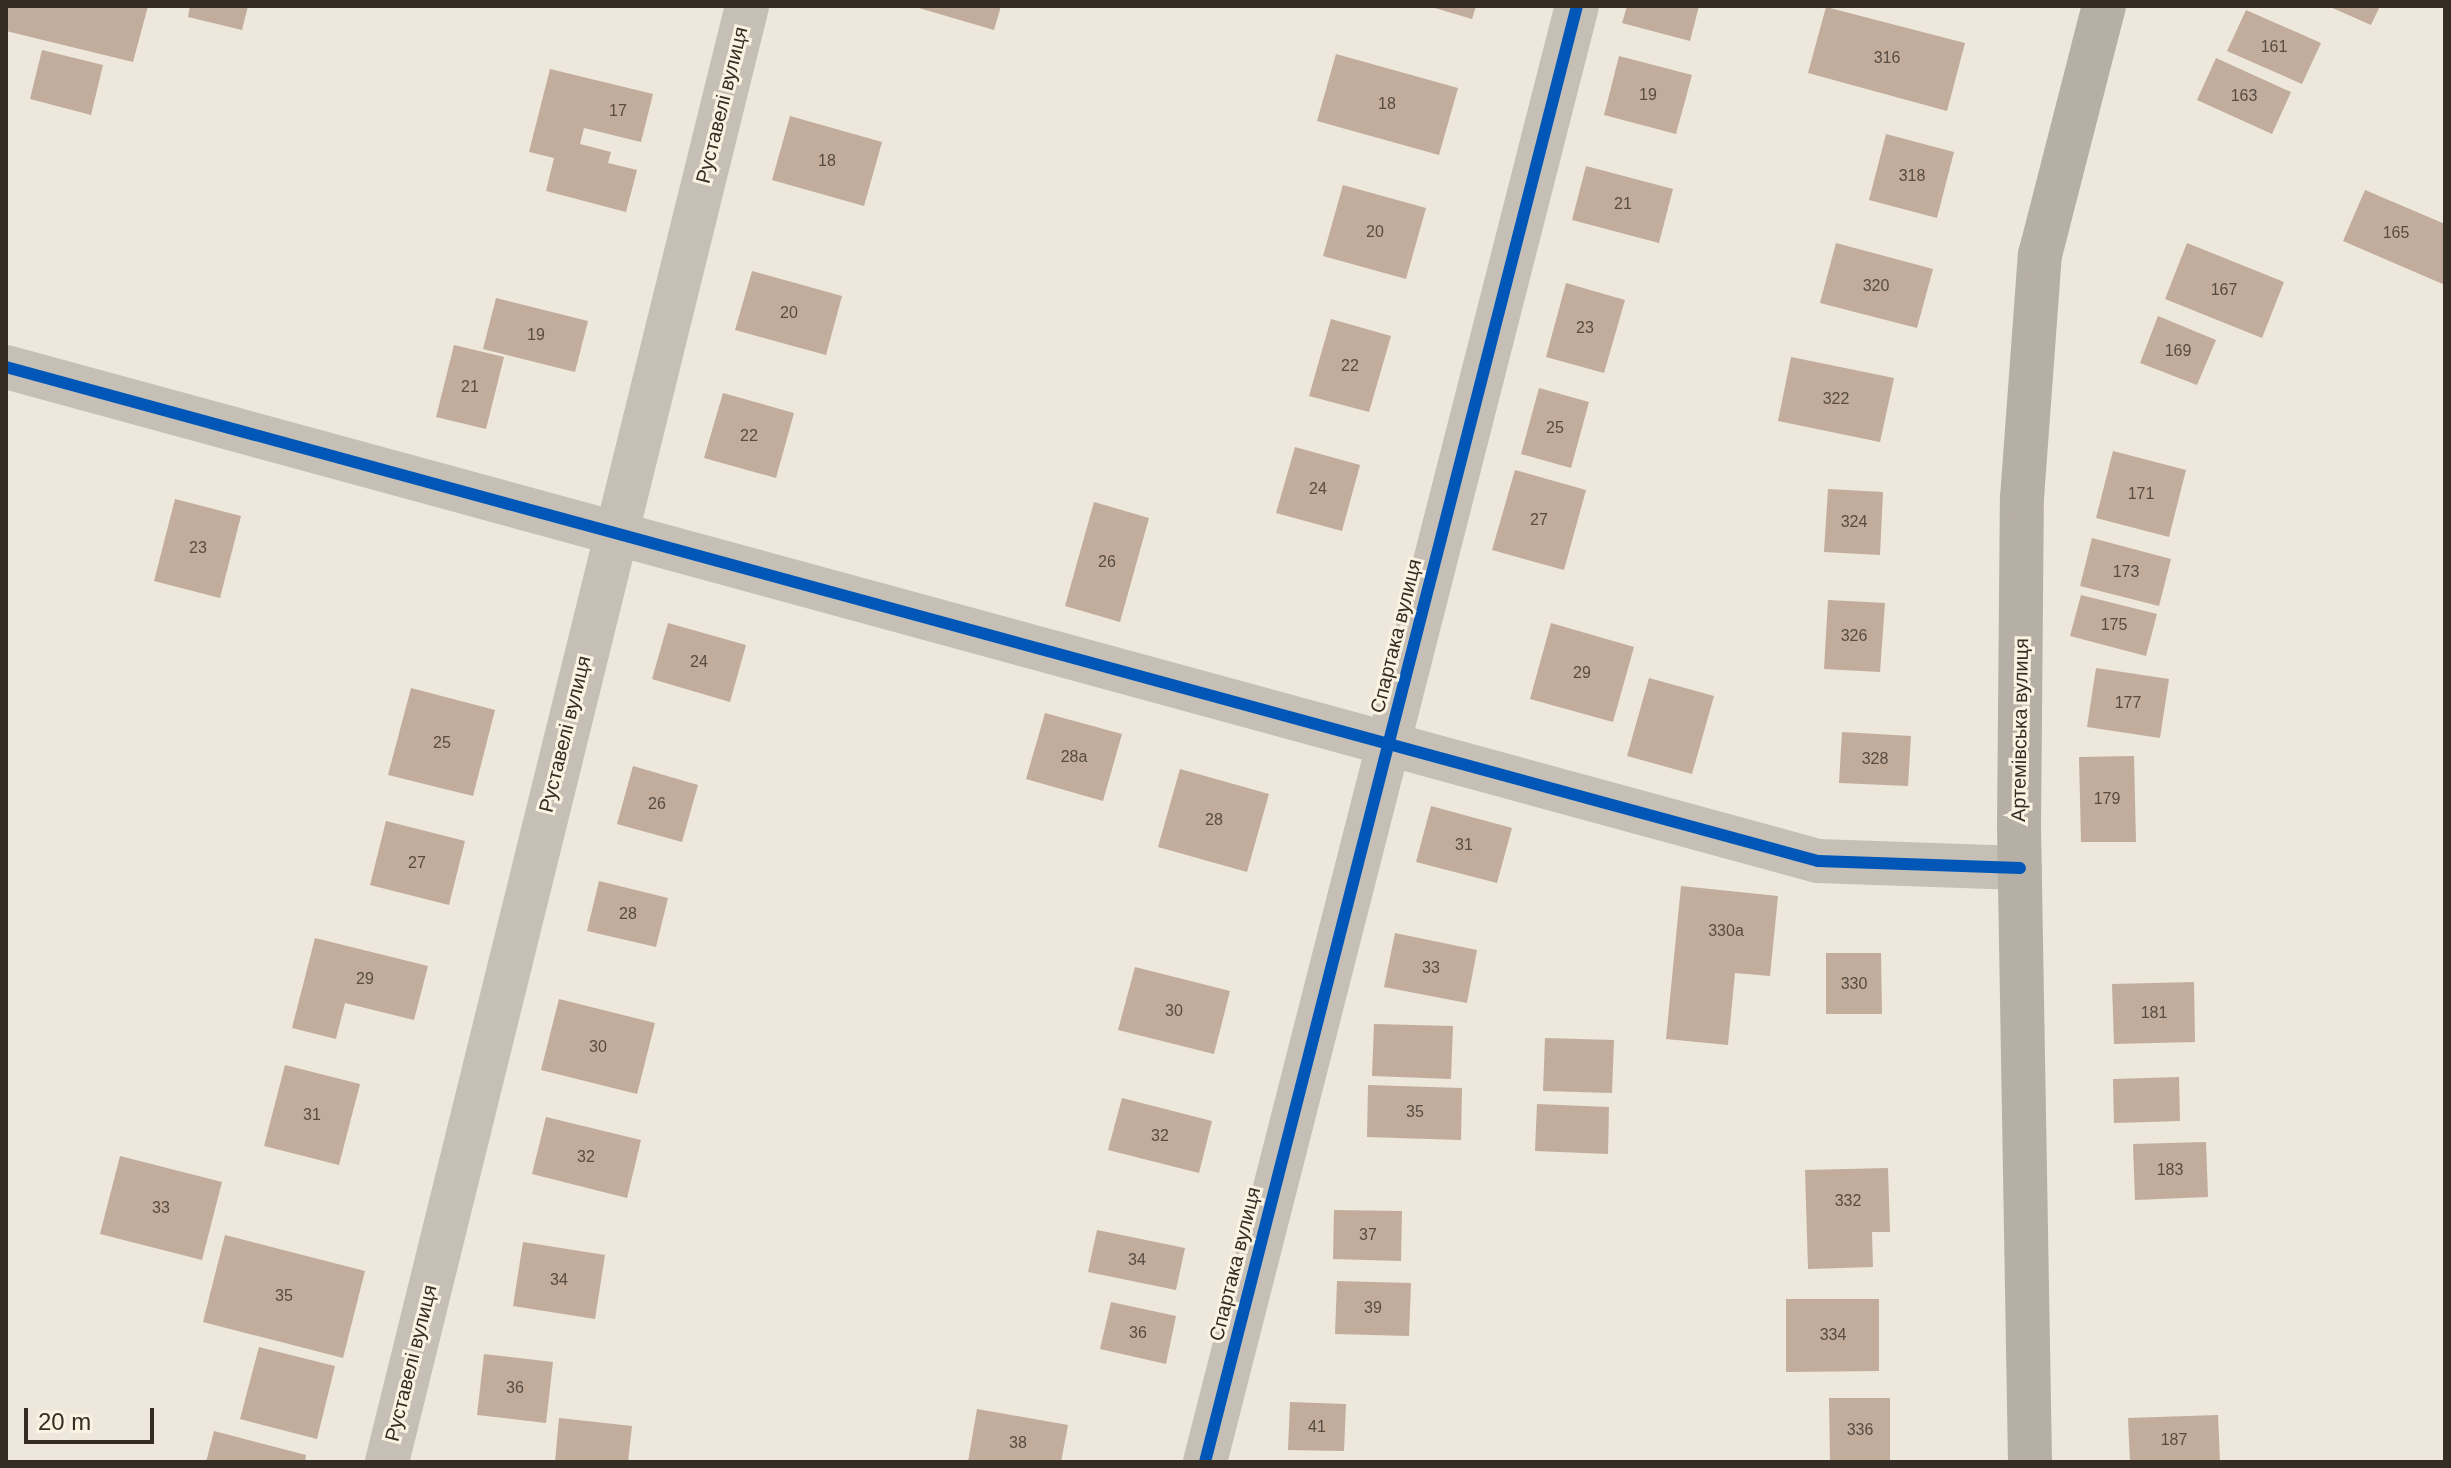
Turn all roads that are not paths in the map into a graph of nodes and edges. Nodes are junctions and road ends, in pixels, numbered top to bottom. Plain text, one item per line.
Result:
1 (747, 6) edge
2 (1577, 6) edge
3 (2104, 6) edge
4 (6, 367) edge
5 (615, 531) junction
6 (1389, 740) junction
7 (2020, 868) junction
8 (387, 1462) edge
9 (1205, 1462) edge
10 (2030, 1462) edge

1 - 5 street, Руставелі вулиця
2 - 6 street, Спартака вулиця
3 - 7 main road, Артемівська вулиця
4 - 5 street
5 - 6 street
5 - 8 street, Руставелі вулиця
6 - 7 street
6 - 9 street, Спартака вулиця
7 - 10 main road, Артемівська вулиця

